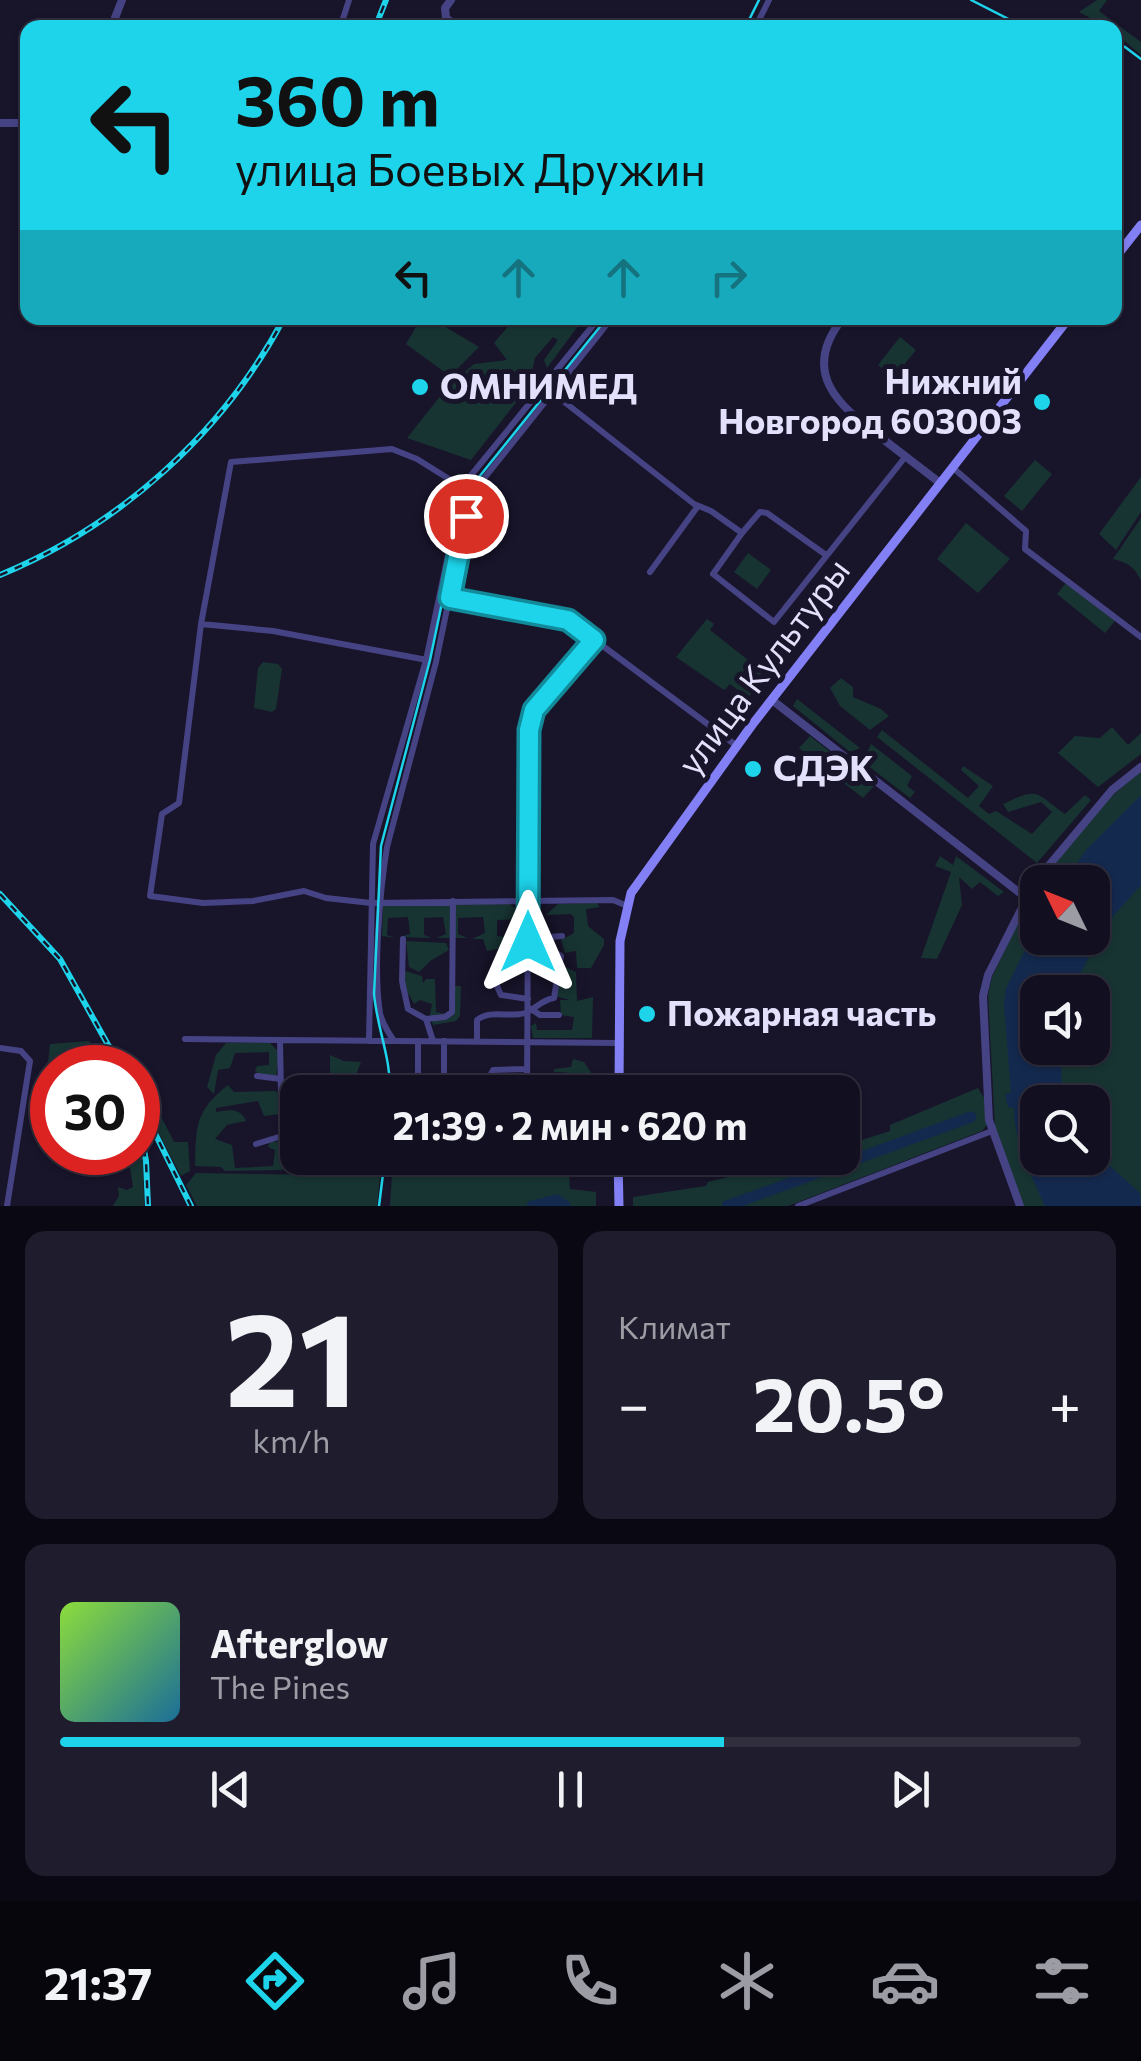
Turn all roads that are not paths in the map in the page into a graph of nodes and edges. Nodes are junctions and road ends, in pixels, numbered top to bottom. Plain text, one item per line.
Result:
1 (1141, 225) edge
2 (1122, 249) edge
3 (593, 325) edge
4 (607, 325) edge
5 (839, 325) edge
6 (1064, 325) edge
7 (553, 394) junction
8 (906, 456) junction
9 (952, 468) junction
10 (940, 482) junction
11 (464, 488) junction
12 (473, 494) junction
13 (696, 505) junction
14 (742, 533) junction
15 (826, 556) junction
16 (650, 572) dead end
17 (440, 596) junction
18 (450, 598) junction
19 (201, 624) junction
20 (1141, 637) edge
21 (594, 640) junction
22 (426, 660) junction
23 (436, 662) junction
24 (772, 700) junction
25 (736, 746) junction
26 (1141, 767) edge
27 (1048, 865) edge
28 (1020, 893) edge
29 (528, 899) junction
30 (453, 901) junction
31 (370, 903) junction
32 (381, 903) junction
33 (626, 904) junction
34 (1020, 908) edge
35 (562, 936) dead end
36 (403, 939) dead end
37 (528, 942) junction
38 (528, 999) junction
39 (529, 1011) junction
40 (559, 1015) dead end
41 (426, 1018) junction
42 (185, 1040) dead end
43 (280, 1040) junction
44 (368, 1041) junction
45 (394, 1041) junction
46 (418, 1041) junction
47 (476, 1041) junction
48 (433, 1042) junction
49 (444, 1042) junction
50 (528, 1042) junction
51 (620, 1043) junction
52 (0, 1048) edge
53 (528, 1070) junction
54 (281, 1075) edge
55 (418, 1075) edge
56 (444, 1075) edge
57 (490, 1075) edge
58 (528, 1075) edge
59 (619, 1075) edge
60 (256, 1076) dead end
61 (280, 1079) edge
62 (992, 1131) junction
63 (280, 1137) edge
64 (256, 1144) dead end
65 (618, 1175) edge
66 (7, 1206) edge
67 (619, 1206) edge
68 (798, 1206) edge
69 (1020, 1206) edge

1 - 2 main road
3 - 11 street
4 - 7 street
5 - 8 street
6 - 9 main road, улица Культуры
7 - 12 street
7 - 13 street
8 - 10 street
8 - 15 street
9 - 10 main road, улица Культуры
9 - 20 street
10 - 24 main road, улица Культуры
11 - 12 street
11 - 17 street
11 - 19 street
12 - 18 street
13 - 14 street
13 - 16 street
14 - 15 street
14 - 15 street
17 - 18 street
17 - 22 street
18 - 21 street
18 - 23 street
19 - 22 street
19 - 31 street
21 - 25 street
21 - 29 street
22 - 23 street
22 - 31 street
23 - 32 street
24 - 25 main road, улица Культуры
24 - 28 street
25 - 33 main road, улица Культуры
26 - 27 street
29 - 30 street
29 - 33 street
29 - 37 street
30 - 32 street
30 - 41 street
31 - 32 street
31 - 44 street
32 - 45 street
33 - 51 main road, улица Культуры
34 - 62 street
35 - 37 street
36 - 41 street
37 - 38 street
37 - 38 street
37 - 39 street
38 - 39 street
39 - 40 street
39 - 47 street
39 - 50 street
41 - 48 street
42 - 43 street
43 - 44 street
43 - 54 street
44 - 45 street
45 - 46 street
46 - 48 street
46 - 55 street
47 - 49 street
47 - 50 street
48 - 49 street
49 - 56 street
50 - 51 street
50 - 53 street
51 - 59 main road, улица Культуры
52 - 66 street
53 - 57 street
53 - 58 street
60 - 61 street
62 - 68 street
62 - 69 street
63 - 64 street
65 - 67 main road

